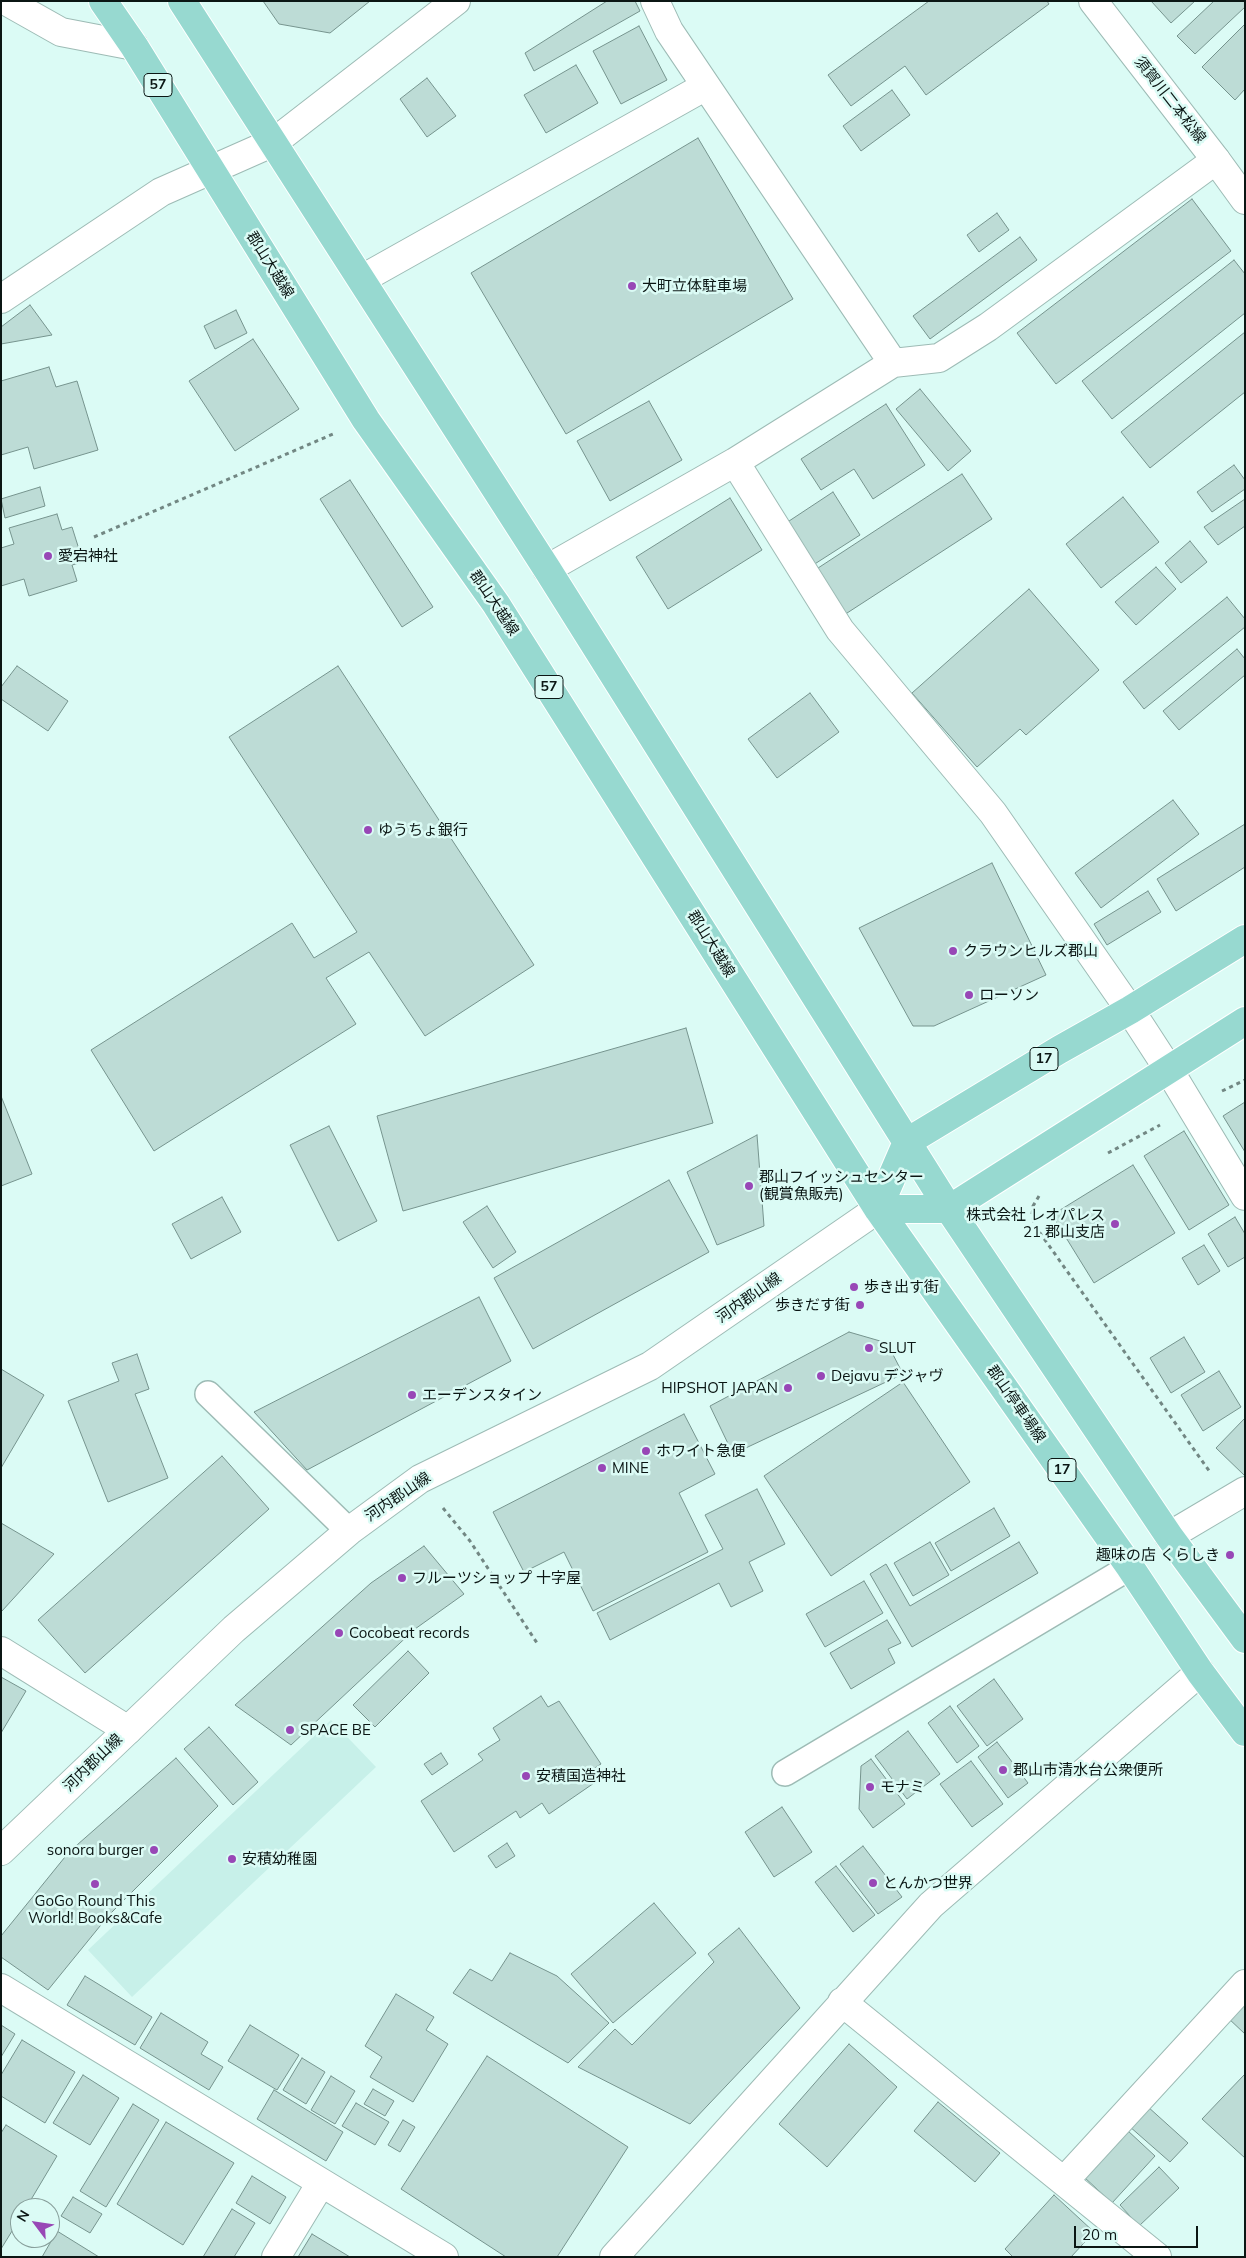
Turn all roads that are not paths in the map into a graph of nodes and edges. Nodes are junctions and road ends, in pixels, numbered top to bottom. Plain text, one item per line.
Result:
1 (6, 1) edge
2 (103, 1) edge
3 (182, 1) edge
4 (456, 1) edge
5 (656, 1) edge
6 (1093, 1) edge
7 (134, 46) junction
8 (706, 86) junction
9 (274, 142) junction
10 (1216, 160) junction
11 (211, 170) junction
12 (1245, 200) edge
13 (362, 279) junction
14 (1, 299) edge
15 (893, 362) junction
16 (735, 462) junction
17 (547, 568) junction
18 (1245, 939) edge
19 (1130, 1010) junction
20 (1245, 1021) edge
21 (1169, 1070) junction
22 (907, 1142) junction
23 (1245, 1196) edge
24 (949, 1208) junction
25 (878, 1209) junction
26 (208, 1394) dead end
27 (1238, 1495) edge
28 (349, 1531) junction
29 (1169, 1536) junction
30 (1130, 1567) junction
31 (1245, 1639) edge
32 (1, 1651) edge
33 (1200, 1672) junction
34 (128, 1730) junction
35 (1245, 1732) edge
36 (785, 1772) dead end
37 (1, 1851) edge
38 (1245, 1984) edge
39 (1, 1988) edge
40 (842, 2002) junction
41 (1064, 2181) junction
42 (321, 2183) junction
43 (276, 2257) edge
44 (444, 2257) edge
45 (614, 2257) edge
46 (1157, 2257) edge

1 - 7 street
2 - 7 main road, 郡山大越線 / 57
3 - 9 main road
4 - 9 street
5 - 8 street
6 - 10 street, 須賀川二本松線
7 - 11 main road, 郡山大越線 / 57
8 - 13 street
8 - 15 street
9 - 11 street
9 - 13 main road
10 - 12 street, 須賀川二本松線
10 - 15 street
11 - 14 street
11 - 25 main road, 郡山大越線 / 57
13 - 17 main road
15 - 16 street
16 - 17 street
16 - 19 street
17 - 22 main road
18 - 19 main road, 17
19 - 21 street
19 - 22 main road, 17
20 - 21 main road
21 - 23 street
21 - 24 main road
22 - 24 main road
22 - 25 main road
24 - 25 main road
24 - 29 main road
25 - 28 street, 河内郡山線
25 - 30 main road, 郡山停車場線 / 17
26 - 28 lane
27 - 29 street
28 - 34 street, 河内郡山線
29 - 31 main road
30 - 33 main road, 郡山停車場線 / 17
30 - 36 lane
32 - 34 street
33 - 35 main road, 郡山停車場線 / 17
33 - 40 street
34 - 37 street, 河内郡山線
38 - 41 street
39 - 42 street
40 - 41 street
40 - 45 street
41 - 46 street
42 - 43 street
42 - 44 street

